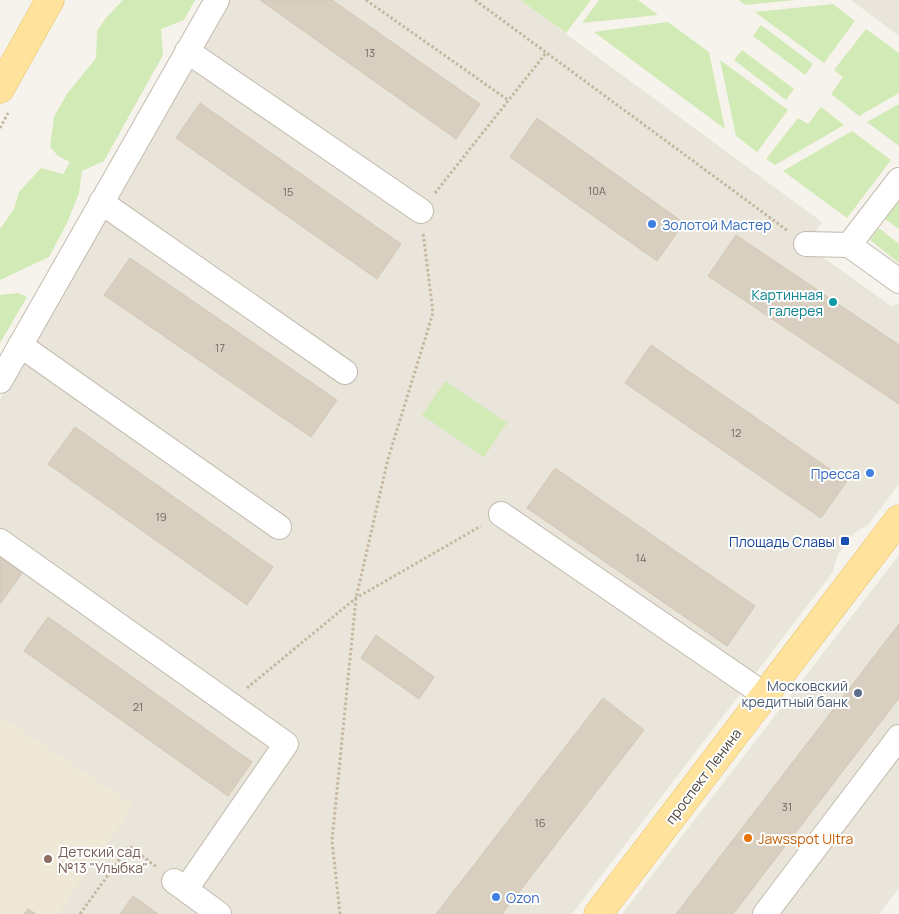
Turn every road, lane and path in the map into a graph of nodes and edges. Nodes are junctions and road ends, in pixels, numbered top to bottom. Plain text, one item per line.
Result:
1 (50, 0) edge
2 (217, 0) edge
3 (366, 0) edge
4 (475, 0) edge
5 (187, 51) junction
6 (546, 53) junction
7 (0, 89) edge
8 (508, 100) junction
9 (899, 180) edge
10 (101, 202) junction
11 (421, 211) junction
12 (806, 244) joint
13 (850, 245) junction
14 (899, 281) edge
15 (20, 345) junction
16 (345, 372) dead end
17 (0, 381) edge
18 (501, 514) joint
19 (899, 519) edge
20 (279, 526) dead end
21 (0, 542) edge
22 (356, 598) junction
23 (764, 695) junction
24 (229, 703) junction
25 (899, 737) edge
26 (180, 885) junction
27 (80, 914) edge
28 (219, 914) edge
29 (340, 914) edge
30 (598, 914) edge
31 (765, 914) edge

1 - 7 main road
2 - 5 street
3 - 8 path
4 - 6 path
5 - 10 street
5 - 11 street
6 - 8 path
6 - 12 path
8 - 11 path
9 - 13 street
10 - 15 street
10 - 16 street
11 - 22 path
12 - 13 street
13 - 14 street
15 - 17 street
15 - 20 street
18 - 22 path
18 - 23 street
19 - 23 main road, проспект Ленина
21 - 24 street
22 - 24 path
22 - 29 path
23 - 30 main road, проспект Ленина
24 - 26 street
25 - 31 street
26 - 27 path
26 - 28 street

